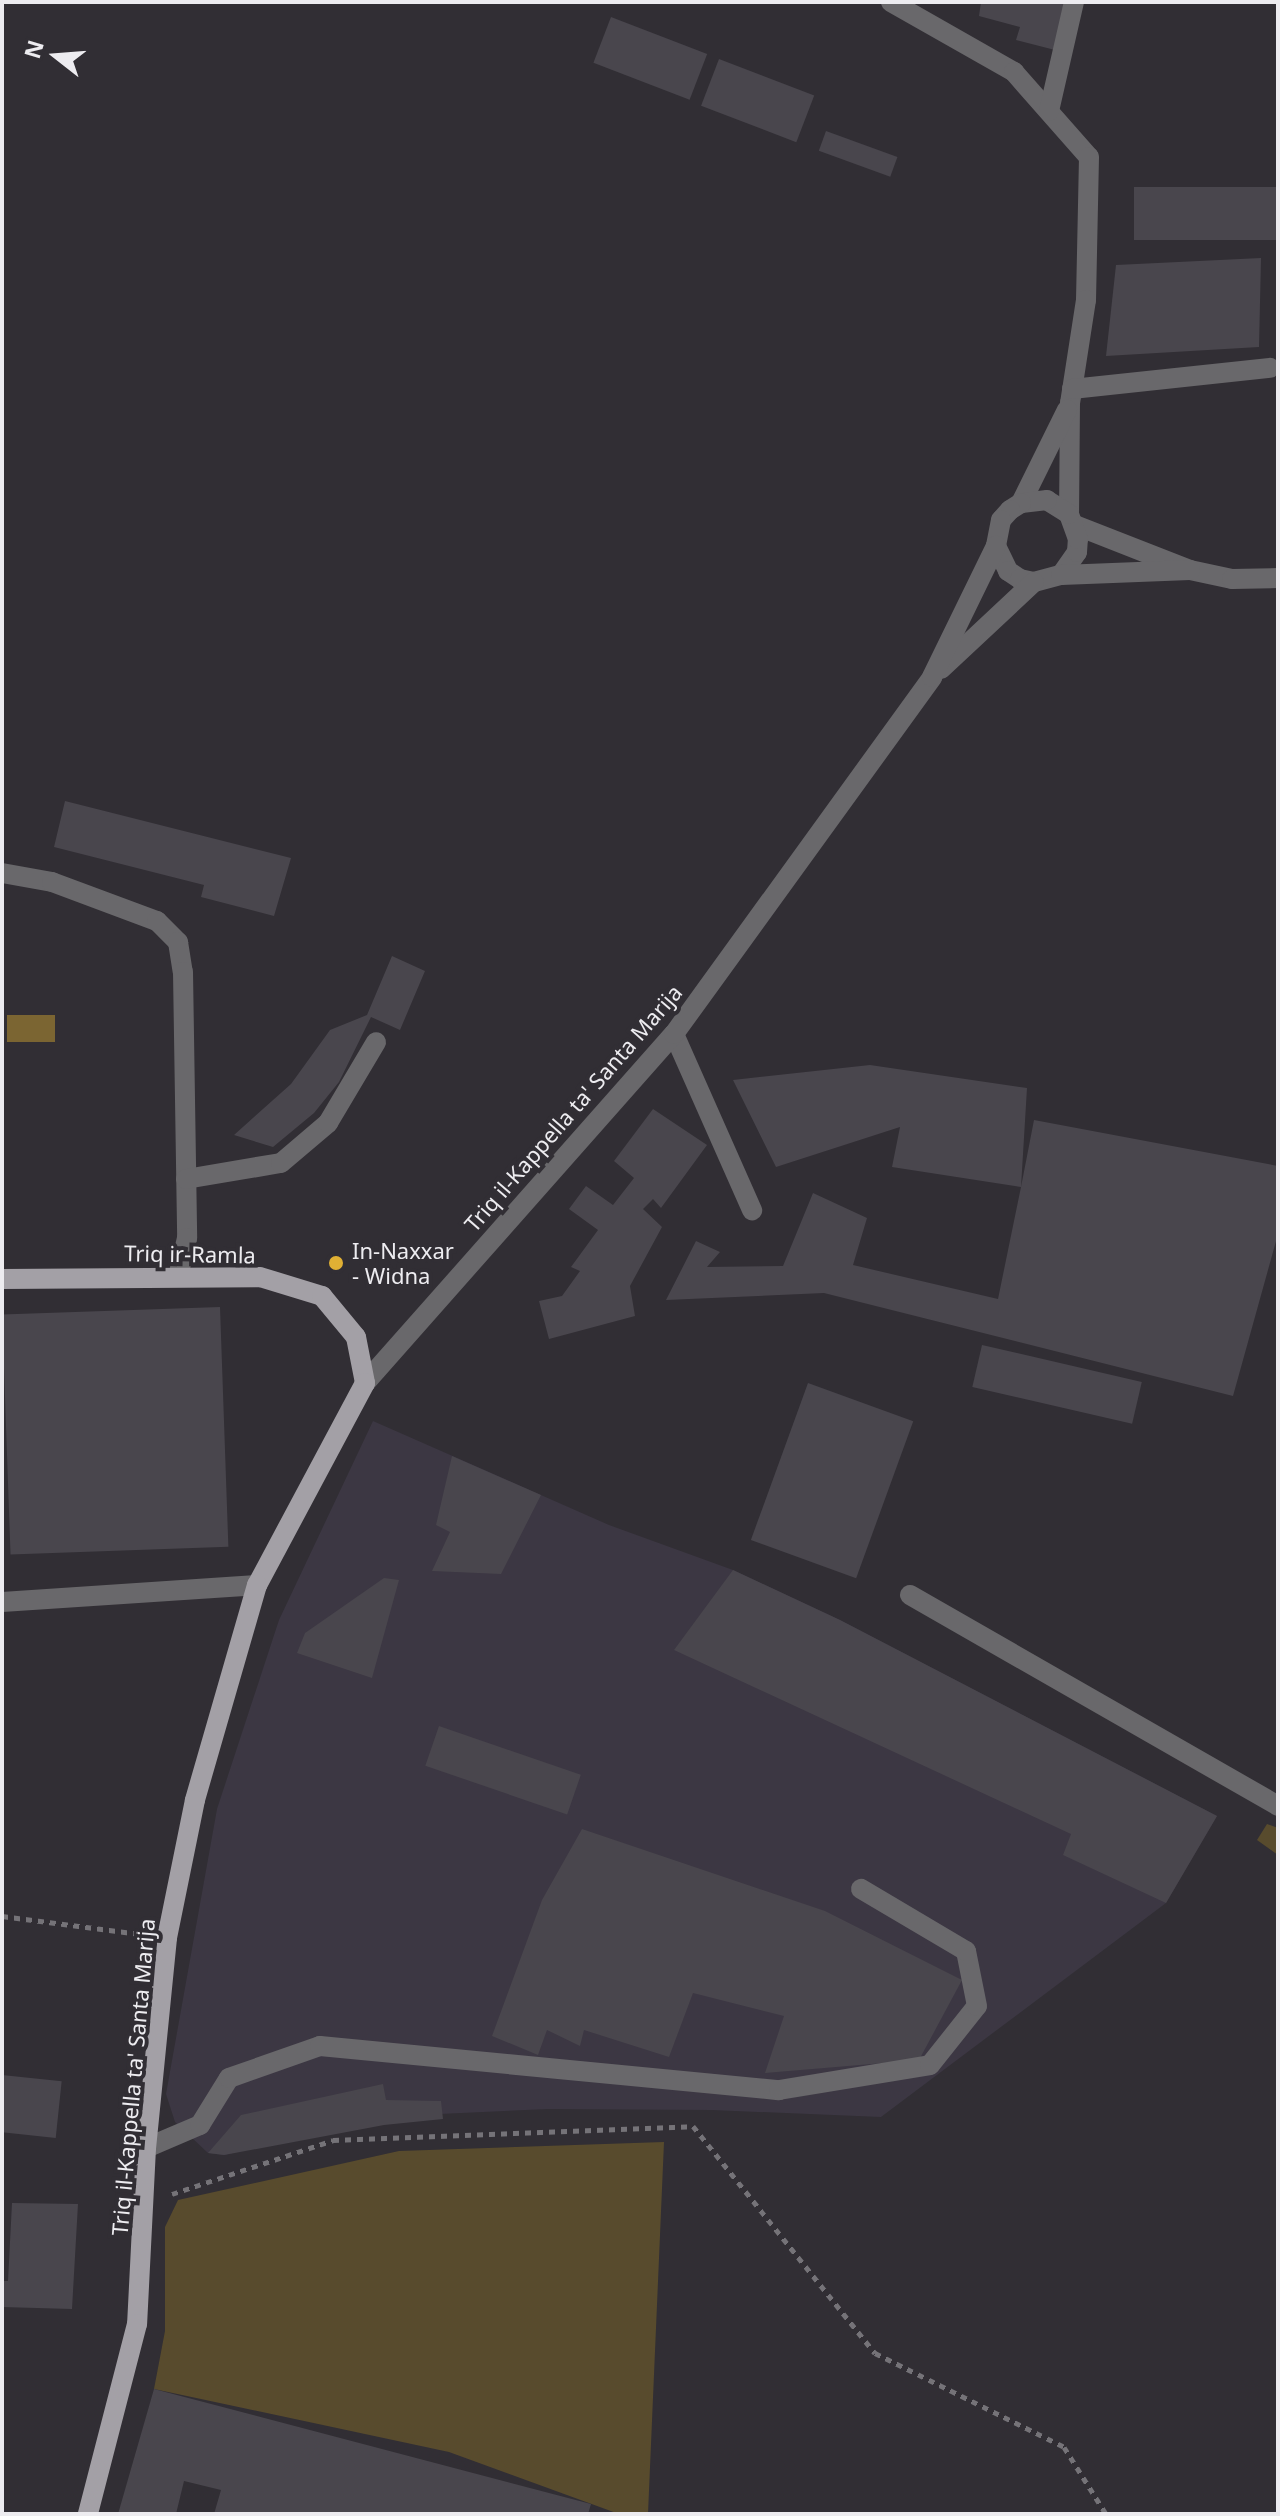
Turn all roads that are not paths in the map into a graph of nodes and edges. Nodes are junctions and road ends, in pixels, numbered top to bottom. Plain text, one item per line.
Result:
1 (891, 2) edge
2 (1074, 2) edge
3 (1049, 111) junction
4 (1270, 368) dead end
5 (1071, 396) junction
6 (1021, 503) junction
7 (1072, 519) junction
8 (996, 546) junction
9 (1190, 570) junction
10 (1061, 575) junction
11 (1278, 578) edge
12 (1034, 582) junction
13 (932, 677) junction
14 (2, 873) edge
15 (674, 1034) junction
16 (376, 1042) dead end
17 (186, 1179) junction
18 (752, 1210) dead end
19 (178, 1276) junction
20 (2, 1279) edge
21 (365, 1383) junction
22 (257, 1585) junction
23 (910, 1595) dead end
24 (2, 1602) edge
25 (1278, 1806) edge
26 (861, 1889) dead end
27 (146, 2148) junction
28 (88, 2514) edge

1 - 3 street
2 - 3 street
3 - 5 street
4 - 5 street
5 - 6 street
5 - 7 street
6 - 7 street
6 - 8 street
7 - 9 street
7 - 10 street
8 - 12 street
8 - 13 street, Triq il-Kappella ta' Santa Marija
9 - 10 street
9 - 11 street
10 - 12 street
12 - 13 street, Triq il-Kappella ta' Santa Marija
13 - 15 street, Triq il-Kappella ta' Santa Marija
14 - 17 street
15 - 18 street
15 - 21 street, Triq il-Kappella ta' Santa Marija
16 - 17 street
17 - 19 street
19 - 20 main road, Triq ir-Ramla
19 - 21 main road, Triq ir-Ramla
21 - 22 main road, Triq il-Kappella ta' Santa Marija
22 - 24 street
22 - 27 main road, Triq il-Kappella ta' Santa Marija
23 - 25 street
26 - 27 street
27 - 28 main road, Triq il-Kappella ta' Santa Marija

